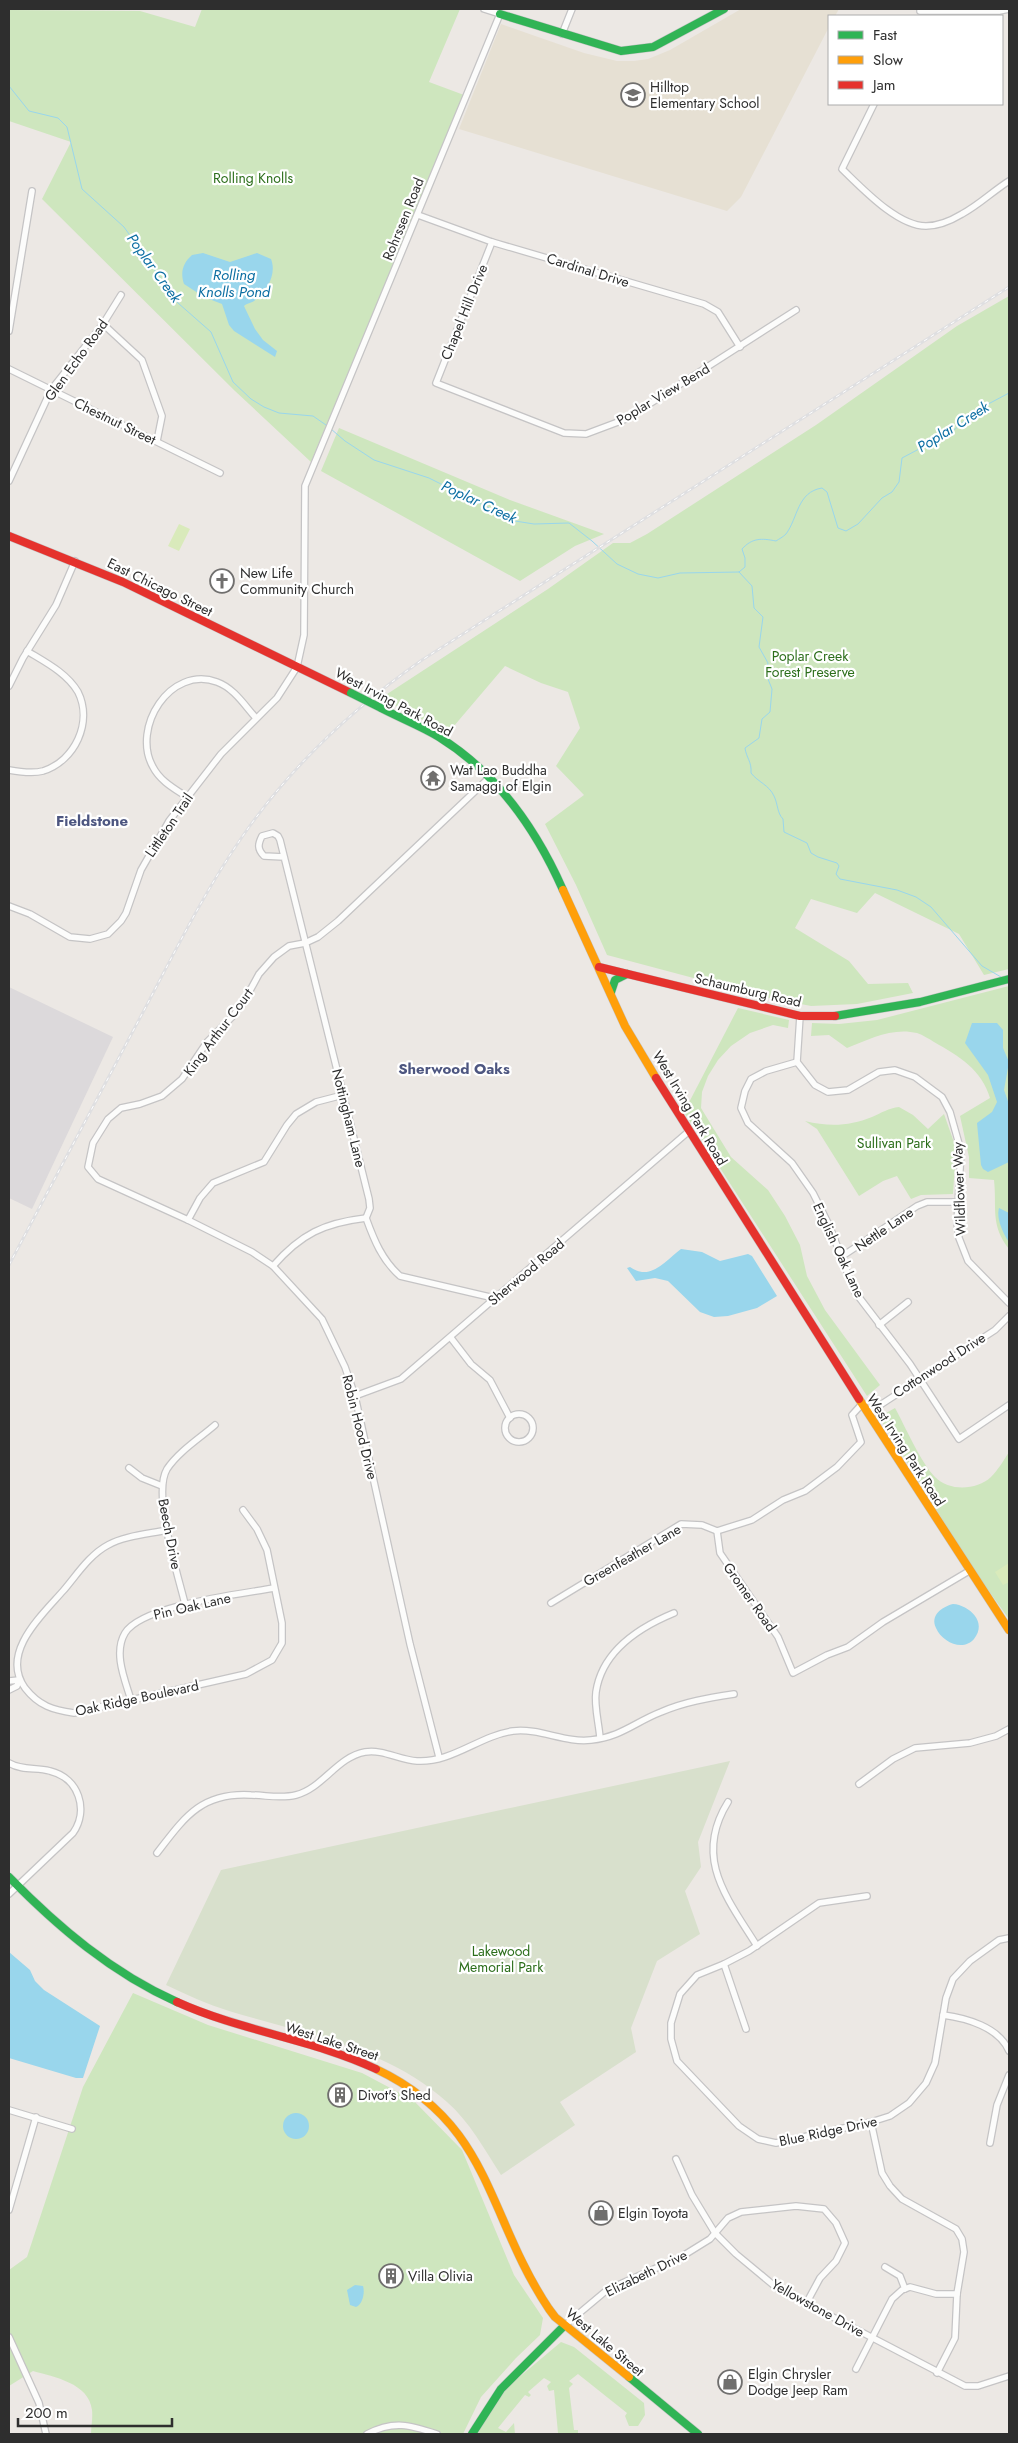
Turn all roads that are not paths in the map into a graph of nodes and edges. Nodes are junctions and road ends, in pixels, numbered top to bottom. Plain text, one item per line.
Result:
1 (484, 9) edge
2 (572, 9) edge
3 (724, 9) edge
4 (1009, 9) edge
5 (919, 12) edge
6 (500, 14) junction
7 (562, 34) junction
8 (874, 105) edge
9 (1009, 181) edge
10 (32, 191) dead end
11 (418, 215) junction
12 (492, 242) junction
13 (121, 295) dead end
14 (796, 310) dead end
15 (103, 324) junction
16 (9, 331) edge
17 (740, 346) junction
18 (9, 369) edge
19 (436, 383) joint
20 (51, 390) junction
21 (157, 441) junction
22 (220, 473) dead end
23 (9, 481) edge
24 (9, 536) edge
25 (75, 561) junction
26 (27, 651) junction
27 (297, 667) junction
28 (9, 686) edge
29 (256, 718) junction
30 (9, 770) edge
31 (490, 777) junction
32 (187, 797) junction
33 (284, 858) junction
34 (9, 906) edge
35 (305, 943) junction
36 (599, 967) junction
37 (627, 974) junction
38 (1005, 979) edge
39 (611, 994) junction
40 (800, 1016) junction
41 (797, 1062) junction
42 (343, 1095) junction
43 (688, 1132) junction
44 (88, 1167) joint
45 (958, 1202) junction
46 (366, 1218) junction
47 (188, 1220) junction
48 (842, 1257) junction
49 (273, 1266) junction
50 (494, 1298) junction
51 (908, 1302) dead end
52 (1009, 1303) edge
53 (1009, 1316) edge
54 (879, 1325) junction
55 (451, 1338) junction
56 (920, 1378) junction
57 (355, 1396) junction
58 (862, 1404) junction
59 (1009, 1406) edge
60 (868, 1413) junction
61 (510, 1418) junction
62 (215, 1425) dead end
63 (129, 1468) dead end
64 (162, 1486) junction
65 (243, 1510) dead end
66 (167, 1530) junction
67 (717, 1531) junction
68 (969, 1571) junction
69 (274, 1588) junction
70 (551, 1603) dead end
71 (185, 1604) junction
72 (674, 1613) dead end
73 (1009, 1630) edge
74 (19, 1680) junction
75 (9, 1681) edge
76 (9, 1690) edge
77 (734, 1694) dead end
78 (131, 1700) junction
79 (1009, 1729) edge
80 (600, 1738) junction
81 (439, 1757) junction
82 (9, 1763) edge
83 (859, 1784) dead end
84 (728, 1802) dead end
85 (157, 1853) dead end
86 (9, 1878) edge
87 (17, 1886) junction
88 (9, 1894) edge
89 (868, 1896) dead end
90 (1009, 1938) edge
91 (756, 1946) junction
92 (724, 1964) junction
93 (943, 2015) junction
94 (746, 2029) dead end
95 (1009, 2051) edge
96 (1009, 2075) edge
97 (9, 2110) edge
98 (36, 2117) junction
99 (871, 2122) junction
100 (72, 2129) dead end
101 (990, 2143) dead end
102 (676, 2159) dead end
103 (9, 2210) edge
104 (715, 2233) junction
105 (885, 2267) dead end
106 (905, 2289) junction
107 (957, 2294) junction
108 (807, 2302) junction
109 (564, 2326) junction
110 (9, 2337) edge
111 (872, 2338) junction
112 (856, 2369) dead end
113 (937, 2373) junction
114 (1009, 2376) edge
115 (46, 2434) edge
116 (367, 2434) edge
117 (438, 2434) edge
118 (472, 2434) edge
119 (698, 2434) edge

1 - 6 street
2 - 7 street
3 - 7 main road
4 - 5 street
6 - 7 main road
6 - 11 street, Rohrssen Road
8 - 9 street
10 - 16 street
11 - 12 street, Cardinal Drive
11 - 27 street, Rohrssen Road
12 - 17 street, Cardinal Drive
12 - 19 street, Chapel Hill Drive
13 - 15 street, Glen Echo Road
14 - 17 street, Poplar View Bend
15 - 20 street, Glen Echo Road
15 - 21 street
17 - 19 street, Poplar View Bend
18 - 20 street, Chestnut Street
20 - 21 street, Chestnut Street
20 - 23 street, Glen Echo Road
21 - 22 street, Chestnut Street
24 - 25 main road, East Chicago Street
25 - 26 street
25 - 27 main road, East Chicago Street
26 - 28 street
26 - 30 street
27 - 29 street, Littleton Trail
27 - 31 main road, West Irving Park Road, bridge
29 - 32 street, Littleton Trail
29 - 32 street
31 - 35 street, King Arthur Court
31 - 36 main road, West Irving Park Road
32 - 34 street, Littleton Trail
33 - 33 street, Nottingham Lane
33 - 35 street, Nottingham Lane
35 - 42 street, Nottingham Lane
35 - 44 street, King Arthur Court
36 - 37 main road, Schaumburg Road
36 - 39 main road, West Irving Park Road
37 - 39 main road
37 - 40 main road, Schaumburg Road
38 - 40 main road, Schaumburg Road
39 - 43 main road, West Irving Park Road
40 - 41 street
41 - 45 street, Wildflower Way
41 - 48 street, English Oak Lane
42 - 46 street, Nottingham Lane
42 - 47 street
43 - 50 street, Sherwood Road
43 - 58 main road, West Irving Park Road
44 - 47 street, Robin Hood Drive
45 - 48 street, Nettle Lane
45 - 52 street, Wildflower Way
46 - 49 street
46 - 50 street, Nottingham Lane
47 - 49 street, Robin Hood Drive
48 - 54 street, English Oak Lane
49 - 57 street, Robin Hood Drive
50 - 55 street, Sherwood Road
51 - 54 street
53 - 56 street, Cottonwood Drive
54 - 56 street, English Oak Lane
55 - 57 street, Sherwood Road
55 - 61 street
56 - 59 street, English Oak Lane
56 - 60 street, Cottonwood Drive
57 - 81 street, Robin Hood Drive
58 - 60 main road, West Irving Park Road
58 - 67 street
60 - 68 main road, West Irving Park Road
61 - 61 street
62 - 64 street, Beech Drive
63 - 64 street
64 - 66 street, Beech Drive
65 - 69 street, Oak Ridge Boulevard
66 - 71 street, Beech Drive
66 - 74 street
67 - 68 street, Gromer Road
67 - 70 street, Greenfeather Lane
68 - 73 main road, West Irving Park Road
69 - 71 street, Pin Oak Lane
69 - 78 street, Oak Ridge Boulevard
71 - 78 street, Pin Oak Lane
72 - 80 street
74 - 75 street
74 - 76 street
74 - 78 street, Oak Ridge Boulevard
77 - 80 street
79 - 83 street
80 - 81 street
81 - 85 street
82 - 87 street
84 - 91 street
86 - 87 main road, West Lake Street
87 - 88 street
87 - 109 main road, West Lake Street
89 - 91 street, Blue Ridge Drive
90 - 93 street, Blue Ridge Drive
91 - 92 street, Blue Ridge Drive
92 - 94 street
92 - 99 street, Blue Ridge Drive
93 - 95 street
93 - 99 street, Blue Ridge Drive
96 - 101 street
97 - 98 street
98 - 100 street
98 - 103 street
99 - 107 street
102 - 104 street, Yellowstone Drive
104 - 108 street, Yellowstone Drive
104 - 108 street, Elizabeth Drive
104 - 109 street, Elizabeth Drive
105 - 106 street
106 - 107 street
106 - 111 street
107 - 113 street
108 - 111 street, Yellowstone Drive
109 - 118 main road
109 - 119 main road, West Lake Street
110 - 115 street
111 - 112 street
111 - 113 street, Yellowstone Drive
113 - 114 street, Yellowstone Drive
116 - 117 street

